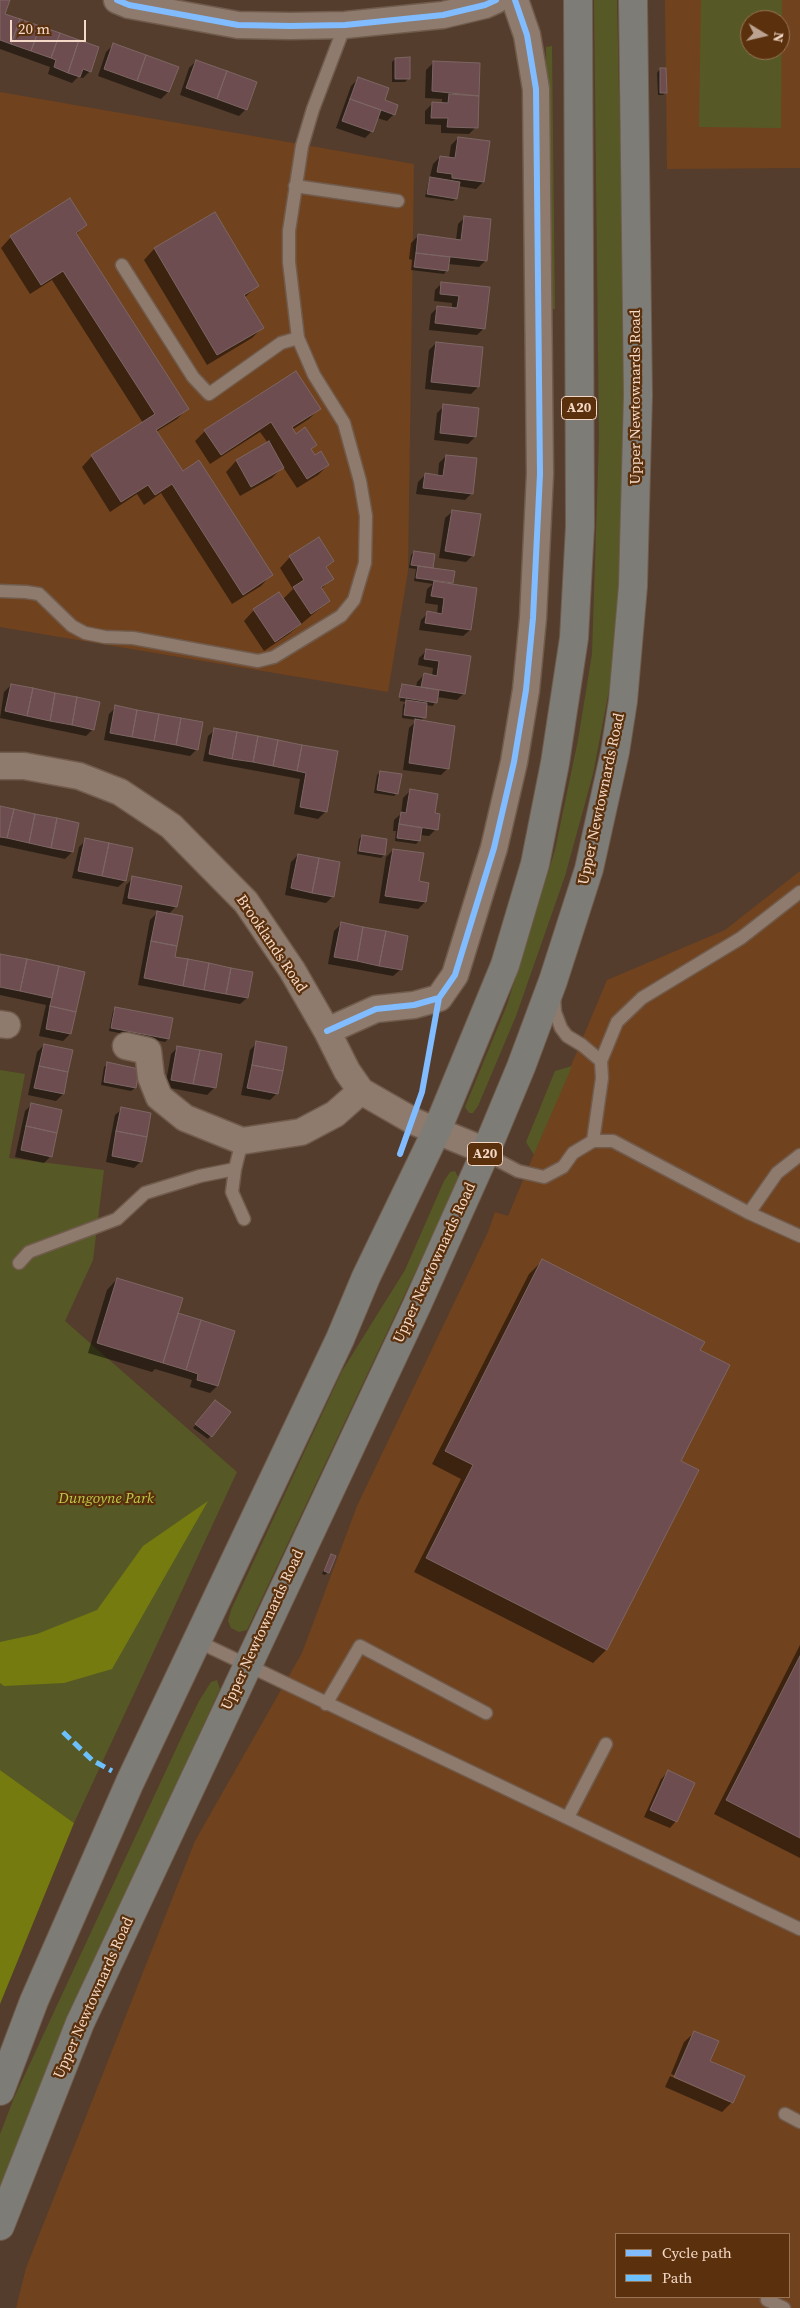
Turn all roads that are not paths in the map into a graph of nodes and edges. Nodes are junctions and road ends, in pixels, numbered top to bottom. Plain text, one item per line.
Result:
1 (117, 0) edge
2 (496, 0) edge
3 (515, 0) edge
4 (578, 0) edge
5 (632, 0) edge
6 (345, 25) junction
7 (295, 186) junction
8 (398, 201) dead end
9 (122, 265) dead end
10 (298, 338) junction
11 (0, 591) edge
12 (0, 766) edge
13 (800, 892) edge
14 (553, 981) junction
15 (327, 1031) junction
16 (126, 1046) dead end
17 (601, 1061) junction
18 (361, 1091) junction
19 (437, 1130) junction
20 (242, 1141) junction
21 (593, 1141) junction
22 (486, 1150) junction
23 (800, 1155) edge
24 (235, 1169) junction
25 (749, 1213) junction
26 (244, 1219) dead end
27 (800, 1236) edge
28 (19, 1262) dead end
29 (197, 1641) junction
30 (246, 1666) junction
31 (326, 1704) junction
32 (486, 1714) dead end
33 (606, 1744) dead end
34 (568, 1817) junction
35 (800, 1929) edge
36 (0, 2091) edge
37 (785, 2114) dead end
38 (800, 2122) edge
39 (0, 2226) edge
40 (767, 2300) dead end
41 (784, 2308) edge

1 - 6 street
2 - 6 street
3 - 15 street
4 - 19 highway, A20
5 - 14 highway, Upper Newtownards Road / A20
6 - 7 lane
7 - 8 lane
7 - 10 lane
9 - 10 lane
10 - 11 lane
12 - 15 street, Brooklands Road
13 - 17 lane
14 - 17 lane
14 - 22 highway, Upper Newtownards Road / A20
15 - 18 street, Brooklands Road
16 - 20 street
17 - 21 lane
18 - 19 street, Brooklands Road
18 - 20 street
19 - 22 street, Brooklands Road
19 - 29 highway, A20
20 - 24 lane
21 - 22 lane
21 - 25 lane
22 - 30 highway, Upper Newtownards Road / A20
23 - 25 lane
24 - 26 lane
24 - 28 lane
25 - 27 lane
29 - 30 lane
29 - 36 highway, A20
30 - 31 lane
30 - 39 highway, Upper Newtownards Road / A20
31 - 32 lane
31 - 34 lane
33 - 34 lane
34 - 35 lane
37 - 38 lane
40 - 41 lane

